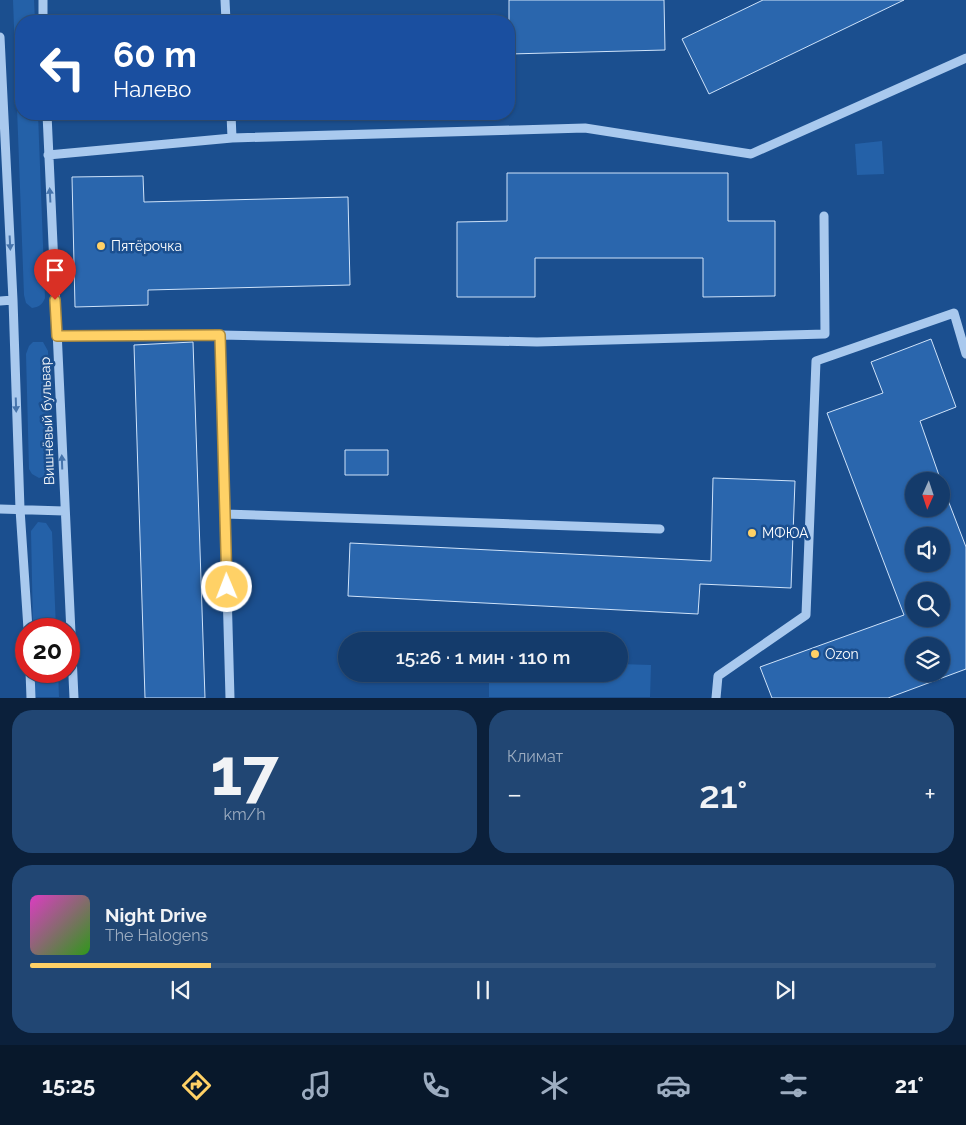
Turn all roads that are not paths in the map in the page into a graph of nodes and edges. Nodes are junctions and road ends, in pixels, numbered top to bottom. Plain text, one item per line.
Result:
1 (43, 0) edge
2 (225, 0) edge
3 (43, 15) edge
4 (226, 15) edge
5 (0, 37) edge
6 (966, 58) edge
7 (46, 120) edge
8 (231, 120) edge
9 (232, 138) junction
10 (48, 155) junction
11 (824, 216) dead end
12 (12, 300) junction
13 (0, 301) edge
14 (220, 335) junction
15 (57, 336) junction
16 (966, 354) edge
17 (0, 509) edge
18 (20, 509) junction
19 (64, 511) junction
20 (225, 514) junction
21 (660, 529) dead end
22 (27, 618) edge
23 (30, 683) edge
24 (30, 698) edge
25 (74, 698) edge
26 (230, 698) edge
27 (716, 698) edge

1 - 3 lane
2 - 4 lane
5 -> 12 lane
6 - 9 lane
7 - 10 lane, Вишнёвый бульвар
8 - 9 lane
9 - 10 lane
15 -> 10 lane, Вишнёвый бульвар
11 - 14 lane
12 - 13 lane
12 -> 18 lane
14 - 15 lane
14 - 20 lane
19 -> 15 lane, Вишнёвый бульвар
16 - 27 lane
17 - 18 lane
18 - 19 lane
18 - 22 lane
19 - 25 lane, Вишнёвый бульвар
20 - 21 lane
20 - 26 lane
23 - 24 lane

